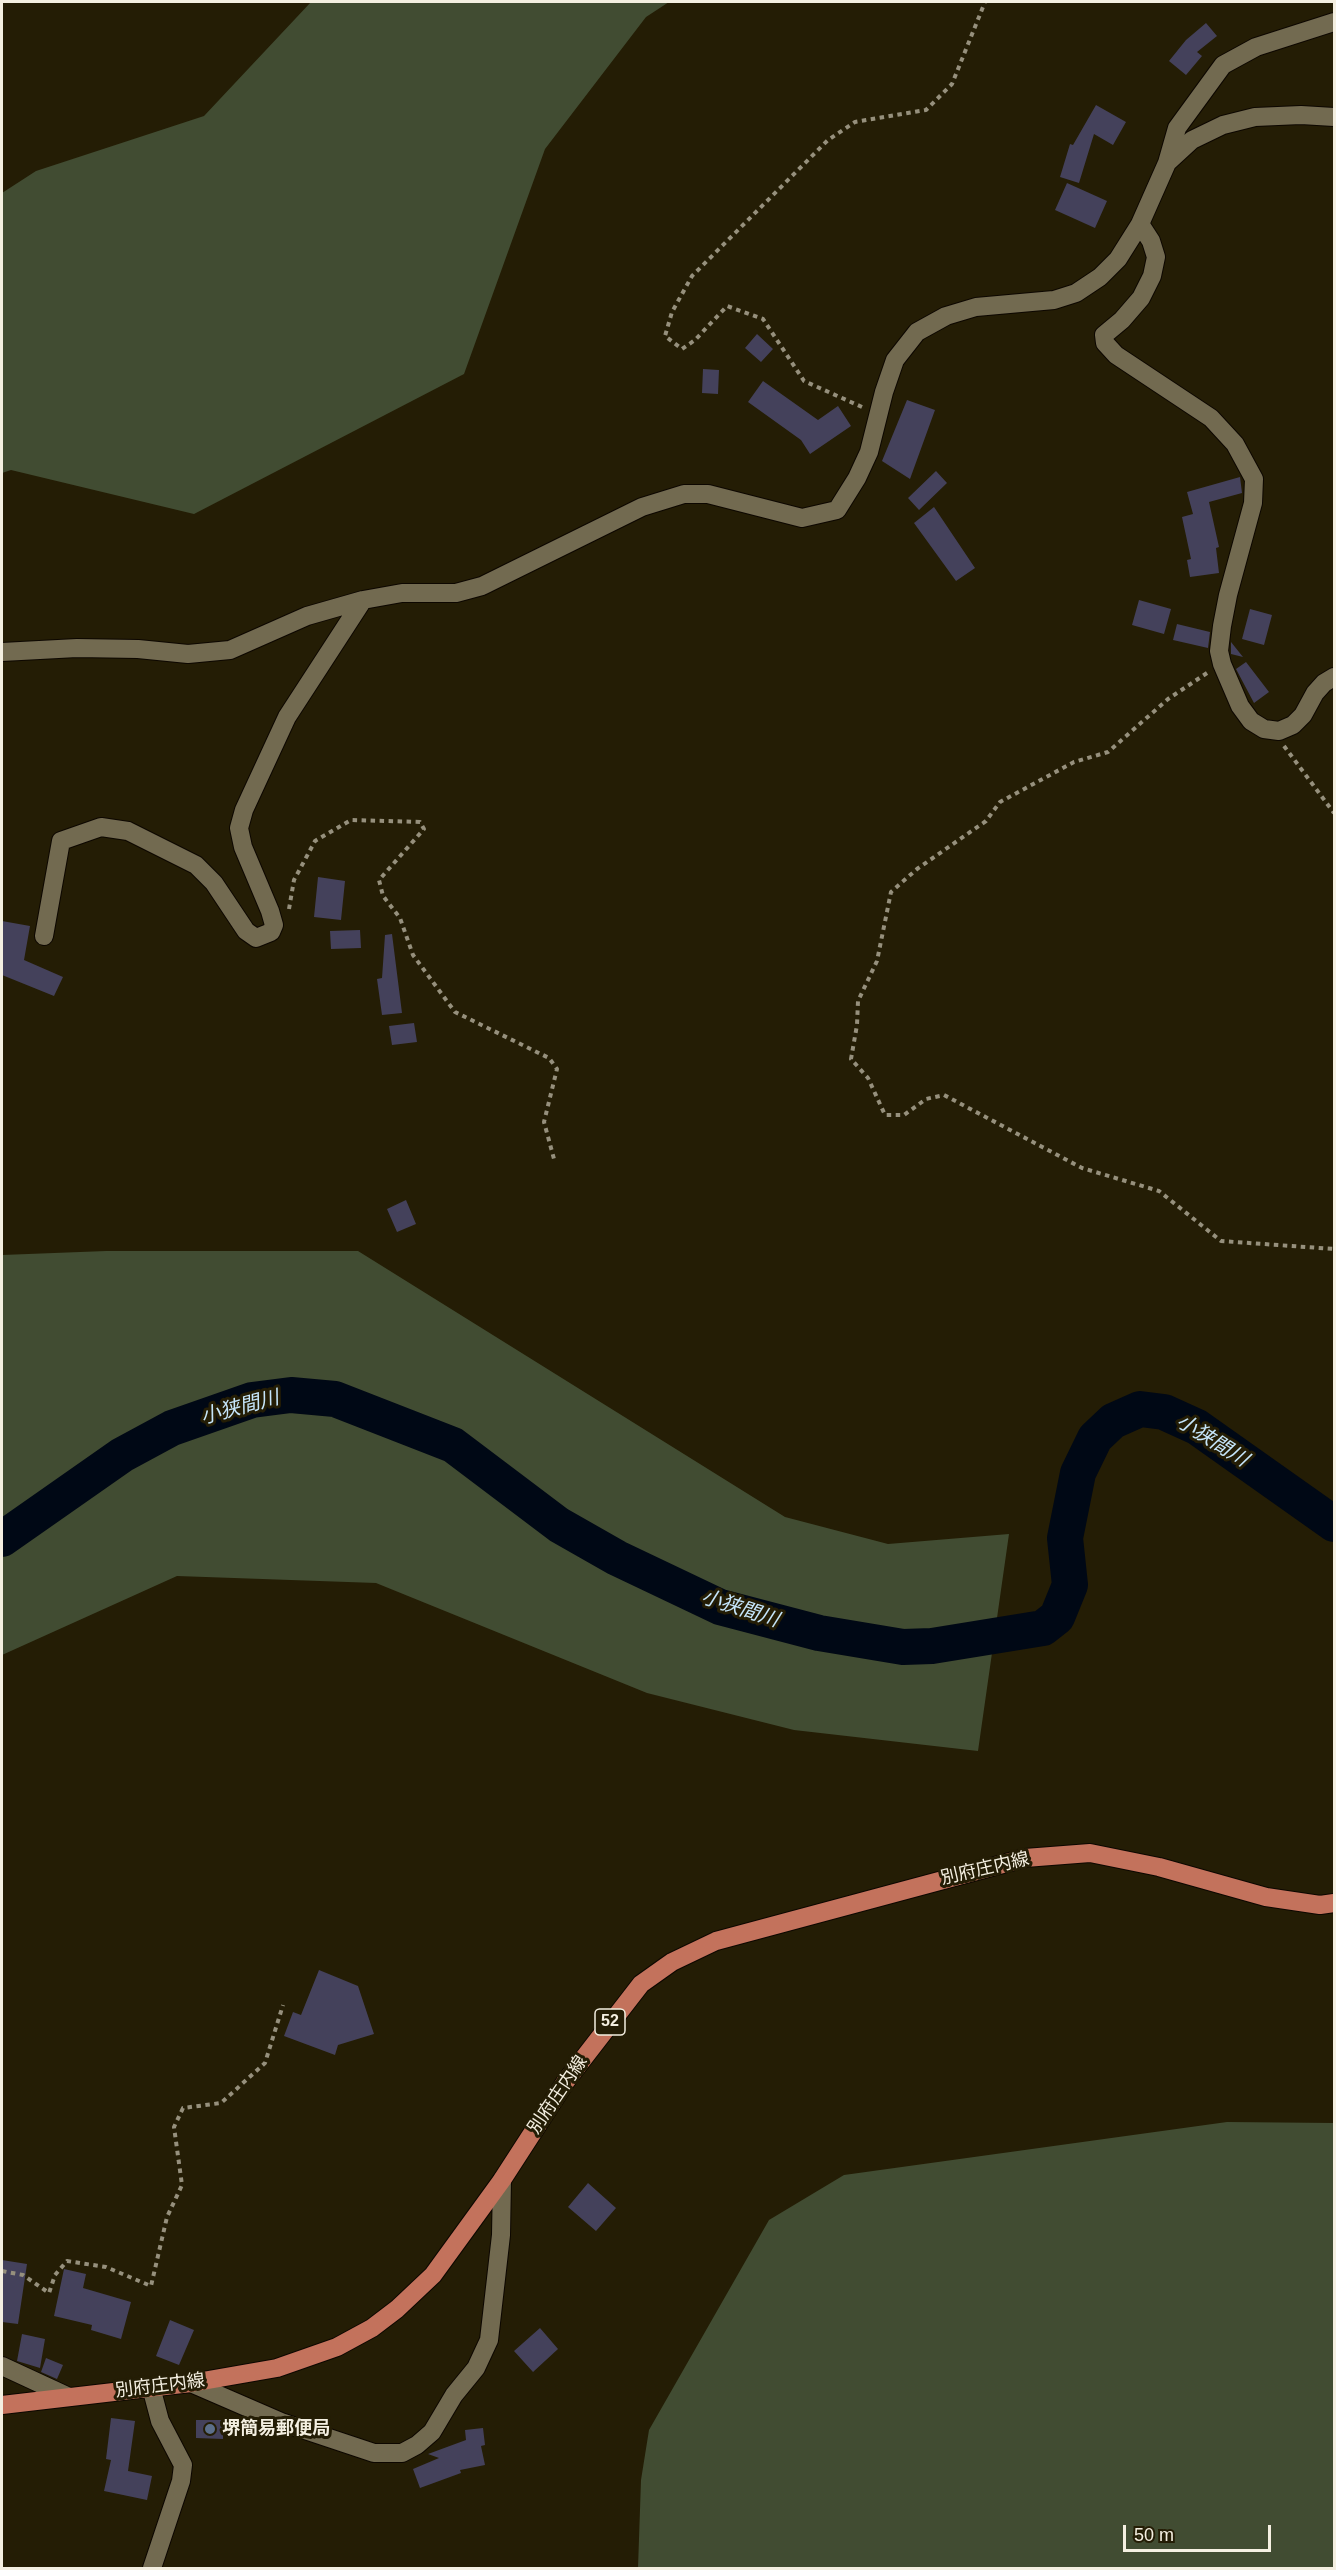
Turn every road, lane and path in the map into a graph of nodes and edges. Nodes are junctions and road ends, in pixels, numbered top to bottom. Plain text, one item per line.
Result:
1 (985, 2) edge
2 (1335, 22) edge
3 (1335, 117) edge
4 (1167, 163) junction
5 (1140, 224) junction
6 (879, 414) junction
7 (363, 600) junction
8 (2, 652) edge
9 (1222, 664) junction
10 (1335, 677) edge
11 (1279, 731) junction
12 (1335, 813) edge
13 (274, 926) junction
14 (44, 936) dead end
15 (554, 1160) dead end
16 (1335, 1249) edge
17 (1335, 1903) edge
18 (283, 2005) dead end
19 (502, 2180) junction
20 (2, 2271) edge
21 (2, 2366) edge
22 (190, 2383) junction
23 (151, 2387) junction
24 (69, 2397) junction
25 (2, 2405) edge
26 (152, 2568) edge

1 - 6 path
2 - 4 street
3 - 4 street
4 - 5 street
5 - 6 street
5 - 9 street
6 - 7 street
7 - 8 street
7 - 13 street
9 - 11 street
9 - 16 path
10 - 11 street
11 - 12 path
13 - 14 street
13 - 15 path
17 - 19 main road, 別府庄内線 / 52
18 - 20 path
19 - 22 main road, 別府庄内線 / 52
19 - 22 street
21 - 24 street
22 - 23 main road, 別府庄内線 / 52
23 - 24 main road, 別府庄内線 / 52
23 - 26 street
24 - 25 main road, 別府庄内線 / 52

